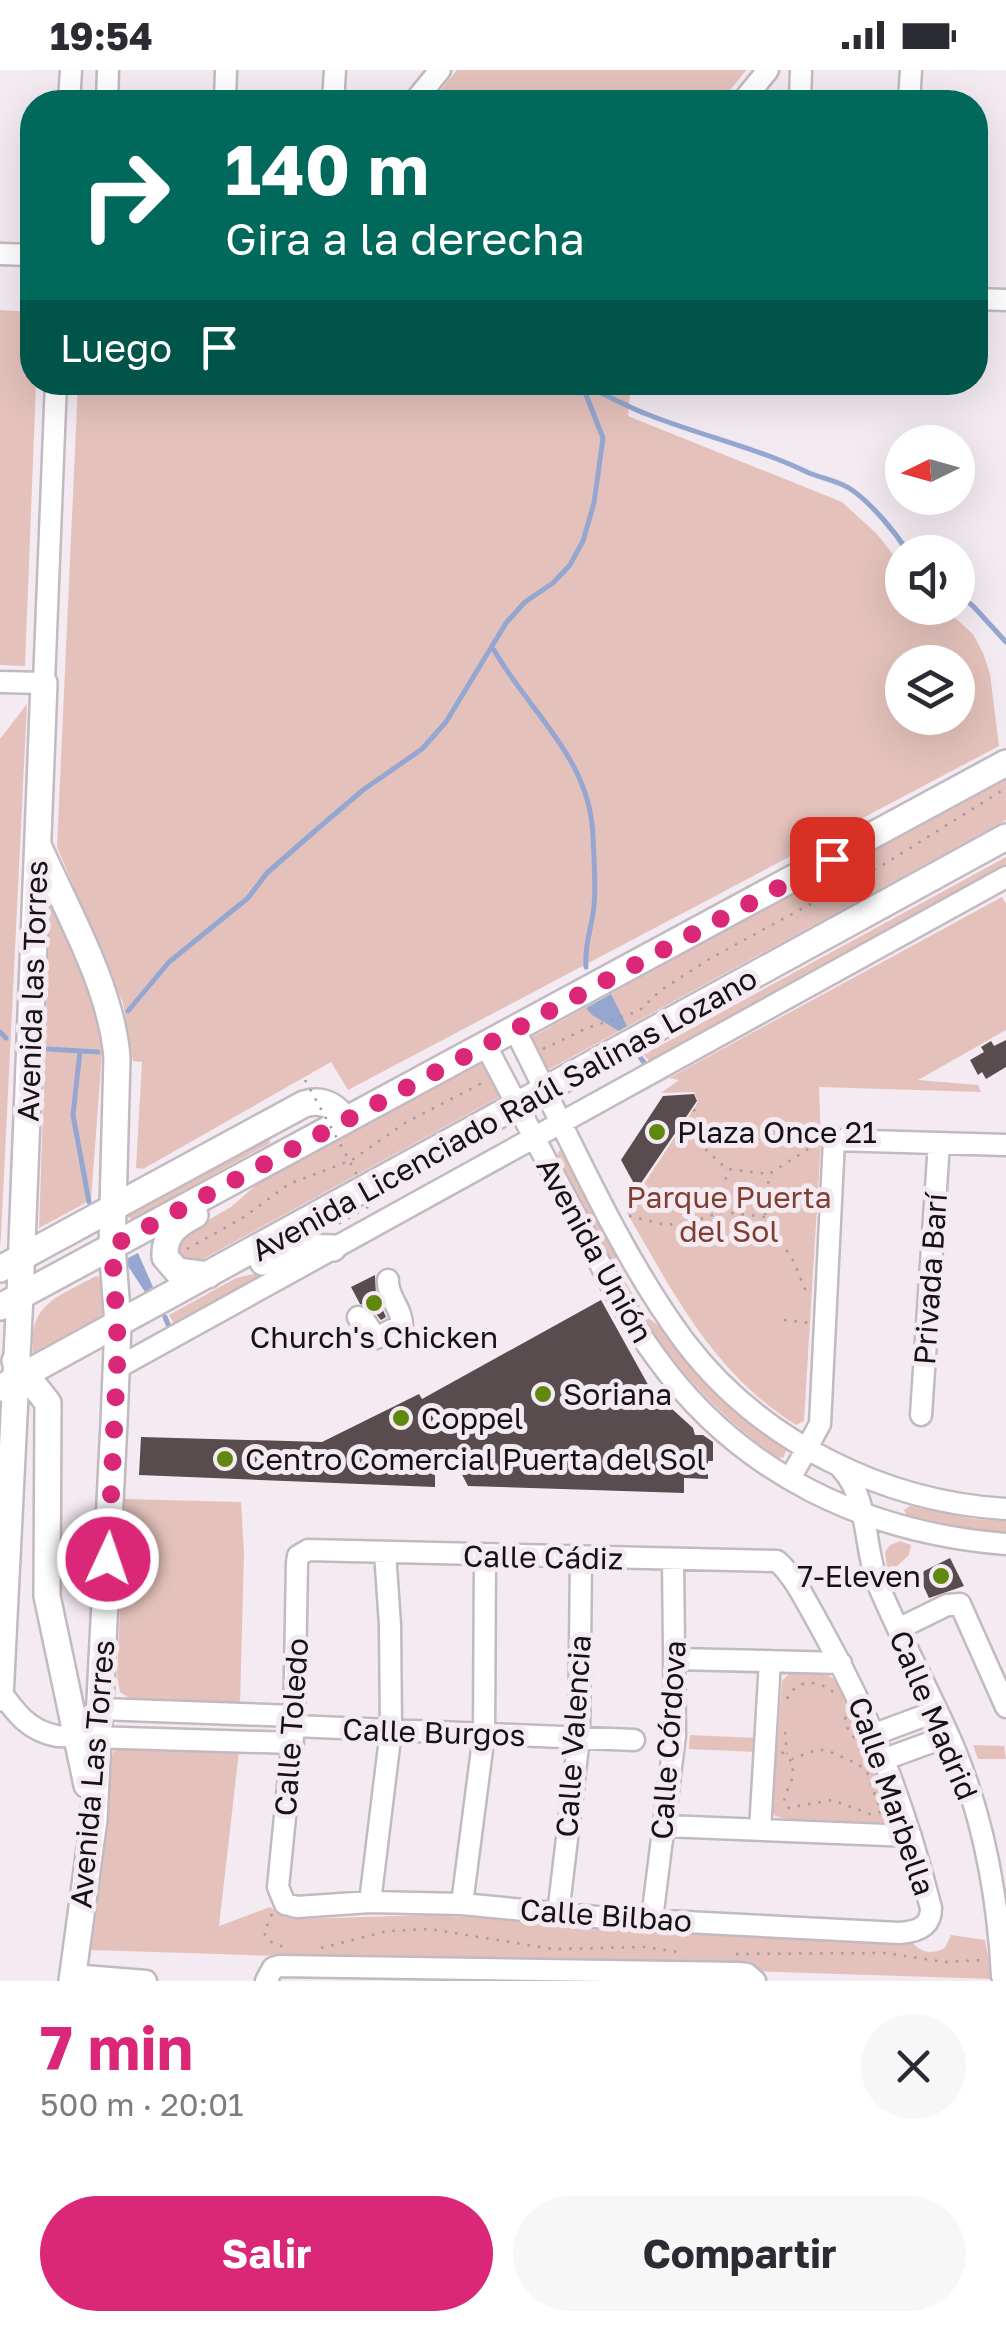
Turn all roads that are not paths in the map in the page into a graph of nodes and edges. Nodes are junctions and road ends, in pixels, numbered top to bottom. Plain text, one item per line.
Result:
1 (440, 70) edge
2 (768, 70) edge
3 (424, 90) edge
4 (752, 90) edge
5 (55, 395) edge
6 (44, 684) junction
7 (4, 688) edge
8 (1005, 780) edge
9 (1006, 837) edge
10 (38, 845) junction
11 (1006, 878) edge
12 (514, 1028) junction
13 (485, 1044) junction
14 (546, 1091) junction
15 (517, 1107) junction
16 (344, 1119) junction
17 (562, 1122) junction
18 (534, 1138) junction
19 (939, 1143) junction
20 (1006, 1145) edge
21 (258, 1166) junction
22 (113, 1208) junction
23 (332, 1235) junction
24 (622, 1238) junction
25 (112, 1246) junction
26 (11, 1263) edge
27 (218, 1269) junction
28 (608, 1279) junction
29 (388, 1280) dead end
30 (10, 1301) edge
31 (663, 1311) junction
32 (358, 1318) dead end
33 (118, 1324) junction
34 (117, 1368) junction
35 (15, 1376) edge
36 (921, 1415) dead end
37 (808, 1449) junction
38 (838, 1465) junction
39 (790, 1479) junction
40 (905, 1492) junction
41 (1006, 1509) edge
42 (864, 1516) junction
43 (1006, 1544) edge
44 (384, 1552) junction
45 (298, 1556) joint
46 (485, 1556) junction
47 (581, 1559) junction
48 (673, 1560) junction
49 (786, 1570) joint
50 (898, 1628) junction
51 (676, 1660) junction
52 (770, 1662) junction
53 (841, 1663) junction
54 (0, 1694) edge
55 (1006, 1707) edge
56 (100, 1709) junction
57 (937, 1711) junction
58 (294, 1728) junction
59 (391, 1730) junction
60 (484, 1734) junction
61 (88, 1736) junction
62 (948, 1736) junction
63 (579, 1738) junction
64 (868, 1739) junction
65 (634, 1740) dead end
66 (876, 1760) junction
67 (665, 1826) junction
68 (760, 1830) junction
69 (911, 1836) junction
70 (370, 1902) junction
71 (462, 1904) junction
72 (277, 1905) joint
73 (1002, 1909) edge
74 (558, 1914) junction
75 (652, 1919) junction
76 (930, 1919) joint
77 (1003, 1937) edge
78 (995, 1968) road end
79 (72, 1978) edge
80 (99, 1979) edge
81 (146, 1981) edge
82 (266, 1981) edge
83 (755, 1981) edge

1 - 3 street
2 - 4 street
5 - 6 street
6 - 7 street
6 - 10 main road, Avenida las Torres
8 - 12 main road
9 - 14 main road, Avenida Licenciado Raúl Salinas Lozano
10 - 22 main road, Avenida las Torres
10 - 26 main road, Avenida las Torres
11 - 17 street
12 - 13 main road
12 - 14 street, Avenida Unión
13 - 15 street, Avenida Unión
13 - 16 main road
14 - 15 main road, Avenida Licenciado Raúl Salinas Lozano
14 - 17 street, Avenida Unión
15 - 18 street, Avenida Unión
15 - 27 main road, Avenida Licenciado Raúl Salinas Lozano
16 - 21 main road
16 - 22 main road
17 - 18 street
17 - 24 street, Avenida Unión
18 - 23 street
18 - 28 street, Avenida Unión
19 - 20 street
19 - 36 street, Privada Barí
19 - 37 street
21 - 25 main road
21 - 27 main road
22 - 25 main road, Avenida Las Torres
22 - 26 main road
23 - 27 main road
23 - 34 street
24 - 28 street
24 - 31 street, Avenida Unión
25 - 30 main road
25 - 33 main road, Avenida Las Torres
26 - 30 main road
27 - 33 main road, Avenida Licenciado Raúl Salinas Lozano
28 - 31 street
28 - 39 street, Avenida Unión
29 - 32 street
30 - 35 main road
31 - 37 street, Avenida Unión
33 - 34 main road, Avenida Las Torres
33 - 35 main road, Avenida Licenciado Raúl Salinas Lozano
34 - 56 main road, Avenida Las Torres
35 - 54 main road
35 - 61 main road
37 - 38 street, Avenida Unión
37 - 39 street
38 - 40 street, Avenida Unión
38 - 42 street, Calle Madrid
39 - 42 street, Avenida Unión
40 - 41 street, Avenida Unión
40 - 42 street
42 - 43 street, Avenida Unión
42 - 50 street, Calle Madrid
44 - 45 street, Calle Cádiz
44 - 46 street, Calle Cádiz
44 - 59 street
45 - 58 street, Calle Toledo
46 - 47 street, Calle Cádiz
46 - 60 street
47 - 48 street, Calle Cádiz
47 - 63 street, Calle Valencia
48 - 49 street, Calle Cádiz
48 - 51 street, Calle Córdova
49 - 53 street, Calle Marbella
50 - 55 street
50 - 57 street, Calle Madrid
51 - 52 street
51 - 67 street, Calle Córdova
52 - 53 street
52 - 68 street
53 - 64 street, Calle Marbella
54 - 61 street, Calle Burgos
56 - 58 street, Calle Burgos
56 - 61 main road, Avenida Las Torres
57 - 62 street, Calle Madrid
57 - 64 street
58 - 59 street, Calle Burgos
58 - 61 street, Calle Burgos
58 - 72 street, Calle Toledo
59 - 60 street, Calle Burgos
59 - 70 street
60 - 63 street, Calle Burgos
60 - 71 street
61 - 79 main road, Avenida Las Torres
62 - 66 street
62 - 73 street, Calle Madrid
63 - 65 street, Calle Burgos
63 - 74 street, Calle Valencia
64 - 66 street, Calle Marbella
66 - 69 street, Calle Marbella
67 - 68 street
67 - 75 street, Calle Córdova
68 - 69 street
69 - 76 street, Calle Marbella
70 - 71 street, Calle Bilbao
70 - 72 street, Calle Bilbao
71 - 74 street, Calle Bilbao
73 - 77 street, Calle Madrid
74 - 75 street, Calle Bilbao
75 - 76 street, Calle Bilbao
77 - 78 street, Calle Madrid
79 - 80 street
80 - 81 street
82 - 83 street

